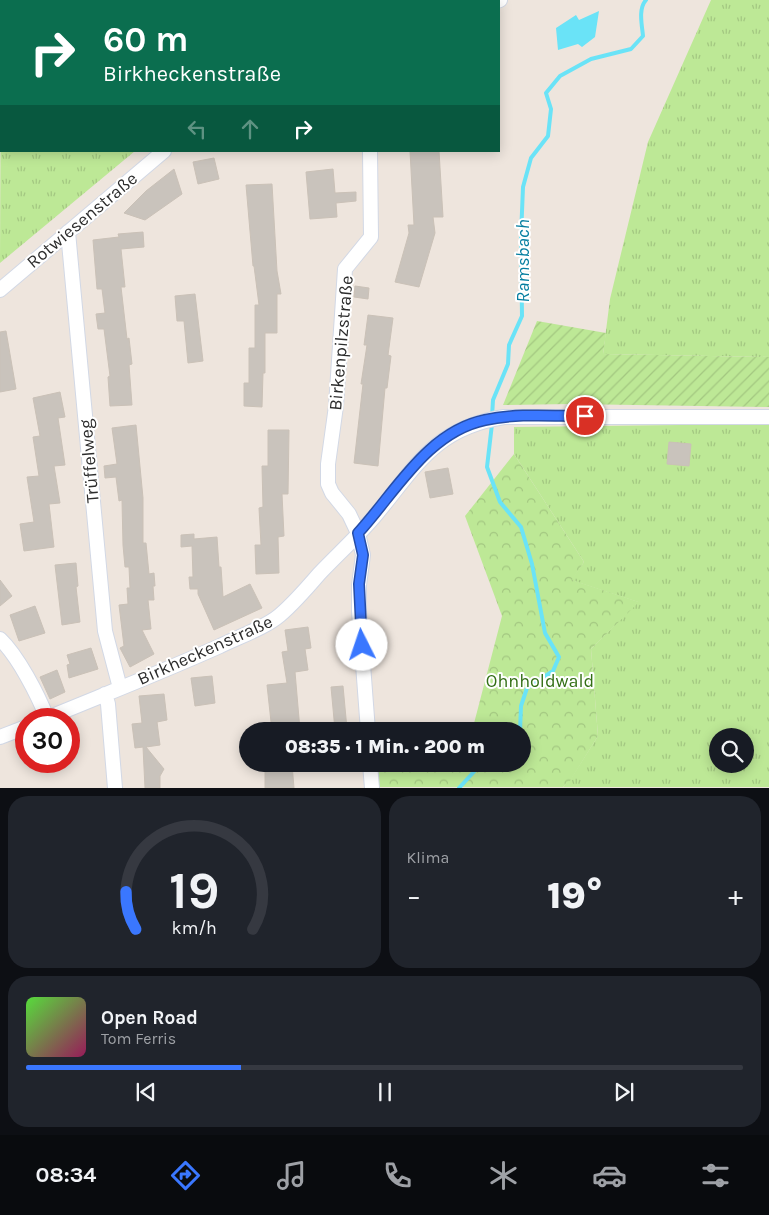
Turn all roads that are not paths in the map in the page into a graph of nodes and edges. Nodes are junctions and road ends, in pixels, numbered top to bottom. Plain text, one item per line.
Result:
1 (163, 152) edge
2 (370, 152) edge
3 (68, 232) junction
4 (0, 290) edge
5 (769, 417) edge
6 (358, 533) junction
7 (0, 639) edge
8 (120, 688) junction
9 (105, 694) junction
10 (42, 708) edge
11 (71, 708) edge
12 (367, 722) edge
13 (15, 731) edge
14 (0, 737) edge
15 (371, 772) edge
16 (115, 788) edge
17 (372, 788) edge

1 - 3 street, Rotwiesenstraße
2 - 6 street, Birkenpilzstraße
3 - 4 street, Rotwiesenstraße
3 - 8 street, Trüffelweg
5 - 6 street, Birkheckenstraße
6 - 8 street, Birkheckenstraße
6 - 12 street, Birkenpilzstraße
7 - 10 street
8 - 9 street, Birkheckenstraße
9 - 11 street, Birkheckenstraße
9 - 16 street
13 - 14 street
15 - 17 street

